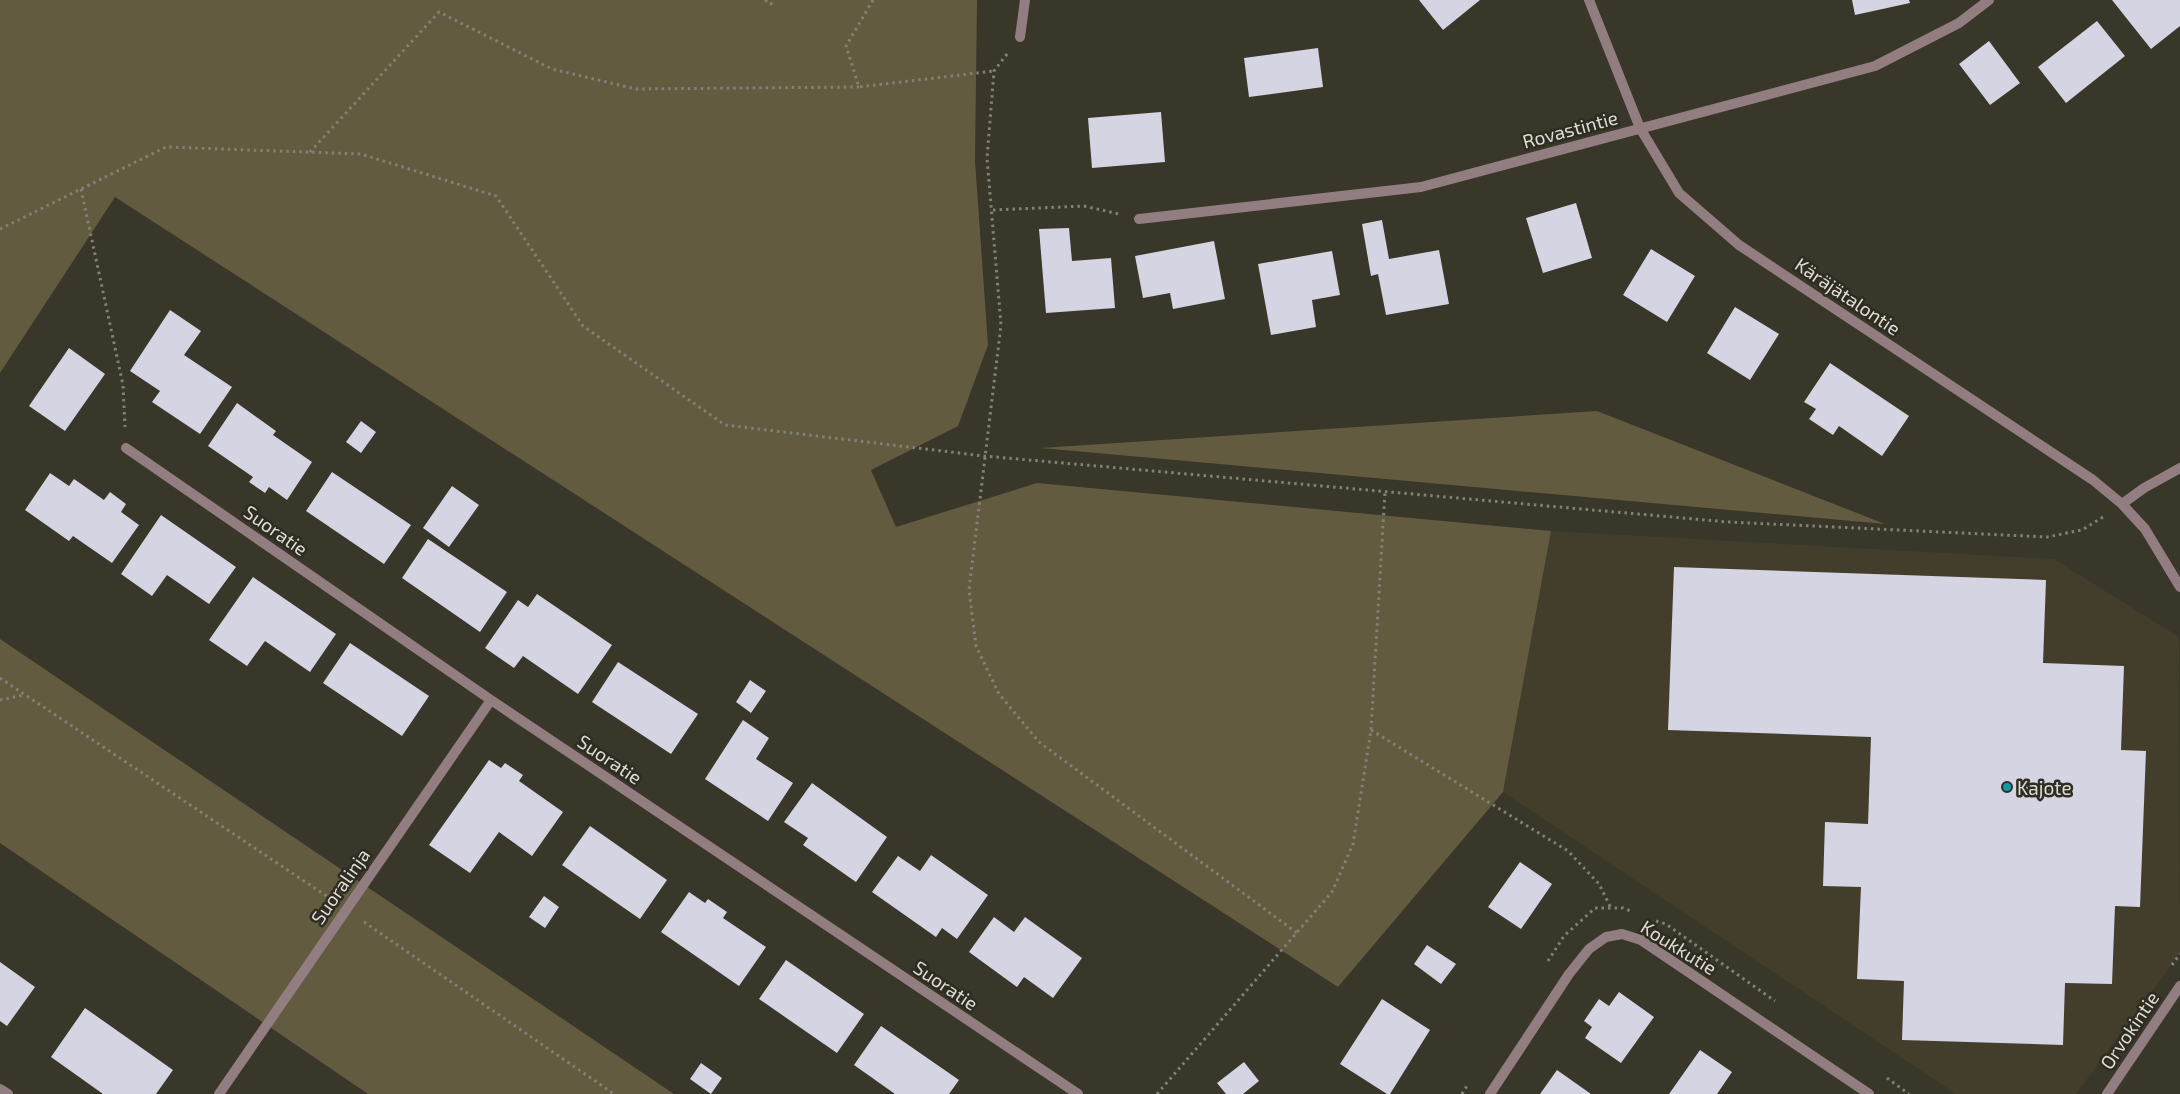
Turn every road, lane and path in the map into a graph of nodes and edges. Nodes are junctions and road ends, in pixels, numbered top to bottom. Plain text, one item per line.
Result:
1 (766, 0) edge
2 (772, 0) edge
3 (873, 0) edge
4 (1025, 0) edge
5 (1589, 0) edge
6 (1989, 0) edge
7 (1020, 37) joint
8 (994, 71) junction
9 (859, 87) junction
10 (1640, 128) junction
11 (310, 152) junction
12 (81, 189) junction
13 (993, 210) junction
14 (1139, 219) joint
15 (0, 229) edge
16 (126, 448) joint
17 (984, 456) junction
18 (2180, 468) edge
19 (1385, 491) junction
20 (2122, 504) junction
21 (2180, 587) edge
22 (0, 678) edge
23 (25, 695) junction
24 (0, 700) edge
25 (492, 700) junction
26 (1370, 730) junction
27 (1610, 908) junction
28 (345, 909) junction
29 (1640, 915) dead end
30 (1649, 918) dead end
31 (1297, 933) junction
32 (1542, 969) dead end
33 (2180, 986) edge
34 (1779, 1003) dead end
35 (1472, 1077) dead end
36 (1885, 1077) dead end
37 (0, 1089) edge
38 (8, 1094) edge
39 (218, 1094) edge
40 (614, 1094) edge
41 (1078, 1094) edge
42 (1157, 1094) edge
43 (1462, 1094) edge
44 (1490, 1094) edge
45 (1869, 1094) edge
46 (1909, 1094) edge
47 (2107, 1094) edge

1 - 2 path
3 - 9 path
4 - 7 street
5 - 10 street, Käräjätalontie
6 - 10 street, Rovastintie
7 - 8 path
8 - 9 path
8 - 13 path
9 - 11 path
10 - 14 street, Rovastintie
10 - 20 street, Käräjätalontie
11 - 12 path
11 - 17 path
12 - 15 path
12 - 16 path
13 - 14 path
13 - 17 path
16 - 25 street, Suoratie
17 - 19 path
17 - 31 path
18 - 20 street
19 - 20 path
19 - 26 path
20 - 21 street
22 - 23 path
23 - 24 path
23 - 28 path
25 - 28 street, Suoralinja
25 - 41 street, Suoratie
26 - 27 path
26 - 31 path
27 - 29 path
27 - 32 path
28 - 39 street, Suoralinja
28 - 40 path
30 - 34 path
31 - 42 path
33 - 47 street, Orvokintie
35 - 43 path
36 - 46 path
37 - 38 street
44 - 45 street, Koukkutie

